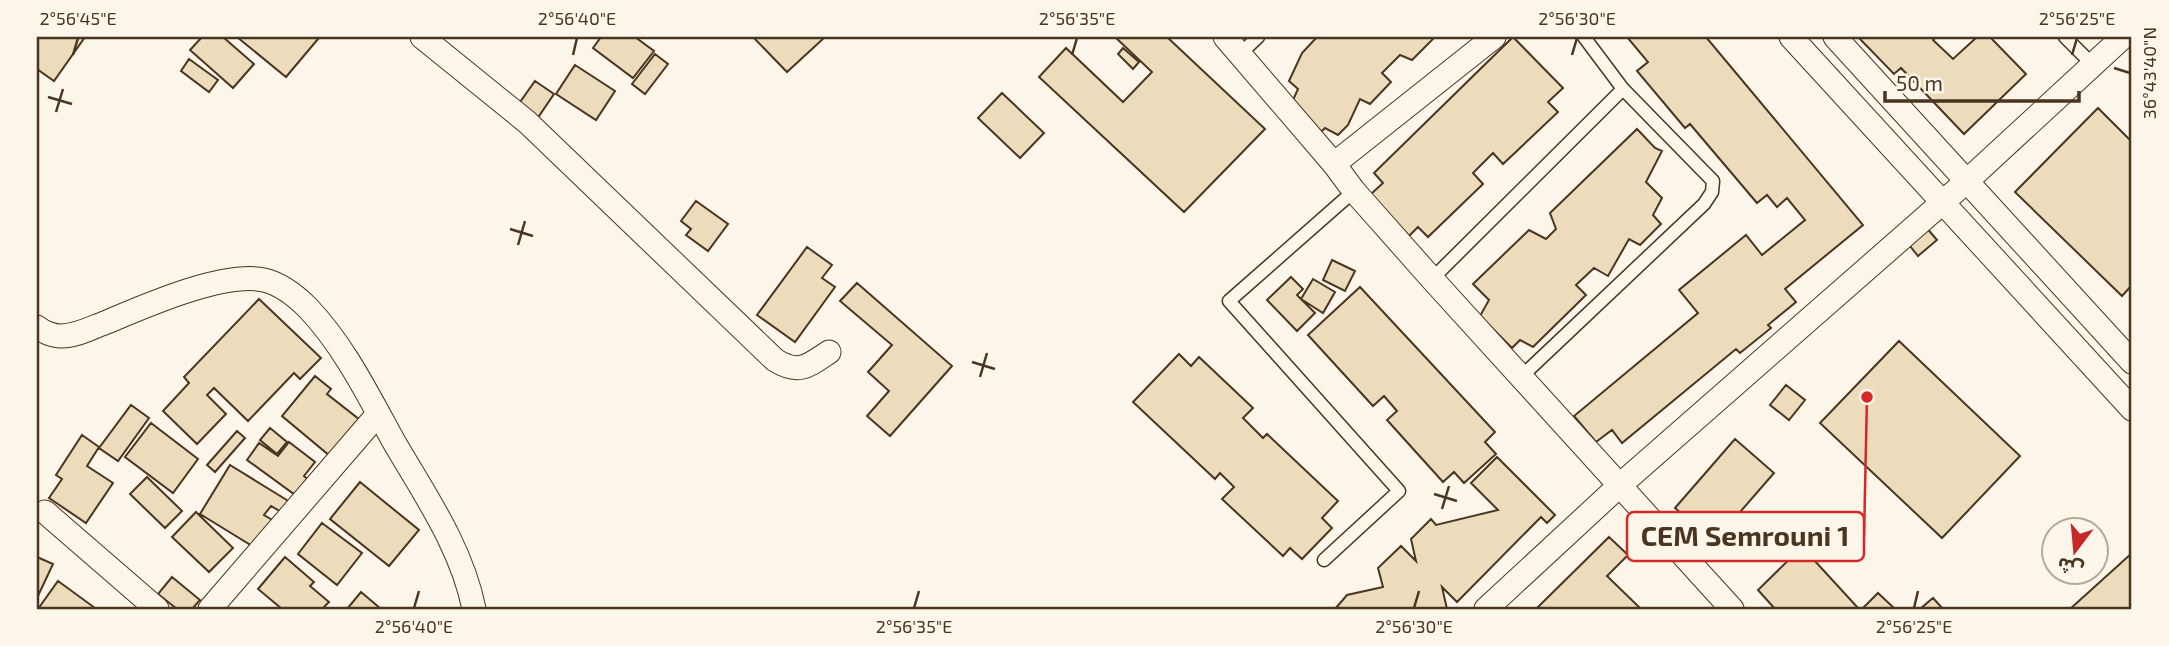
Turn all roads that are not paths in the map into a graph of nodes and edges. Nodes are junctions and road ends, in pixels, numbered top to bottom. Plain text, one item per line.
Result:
1 (422, 37) edge
2 (1258, 37) edge
3 (1494, 37) edge
4 (1584, 37) edge
5 (1791, 37) edge
6 (1835, 37) edge
7 (2066, 37) edge
8 (2123, 37) edge
9 (1232, 45) edge
10 (2094, 66) junction
11 (1623, 89) junction
12 (1334, 164) junction
13 (1967, 181) junction
14 (1354, 191) junction
15 (1943, 202) junction
16 (1432, 279) junction
17 (37, 327) edge
18 (829, 352) dead end
19 (2132, 362) edge
20 (1521, 377) junction
21 (2132, 409) edge
22 (379, 414) junction
23 (1619, 485) junction
24 (45, 512) dead end
25 (1324, 560) dead end
26 (157, 609) edge
27 (210, 609) edge
28 (474, 609) edge
29 (1486, 609) edge
30 (1732, 609) edge

1 - 18 street
2 - 9 lane
3 - 12 street
4 - 11 lane
5 - 15 street
6 - 13 street
7 - 10 lane
8 - 10 street
9 - 12 street
10 - 13 street
11 - 16 lane
11 - 20 lane
12 - 14 street
13 - 15 street
13 - 19 street
14 - 16 street
14 - 25 lane
15 - 21 street
15 - 23 street
16 - 20 street
17 - 22 street
20 - 23 street
22 - 27 street
22 - 28 street
23 - 29 street
23 - 30 street
24 - 26 street

